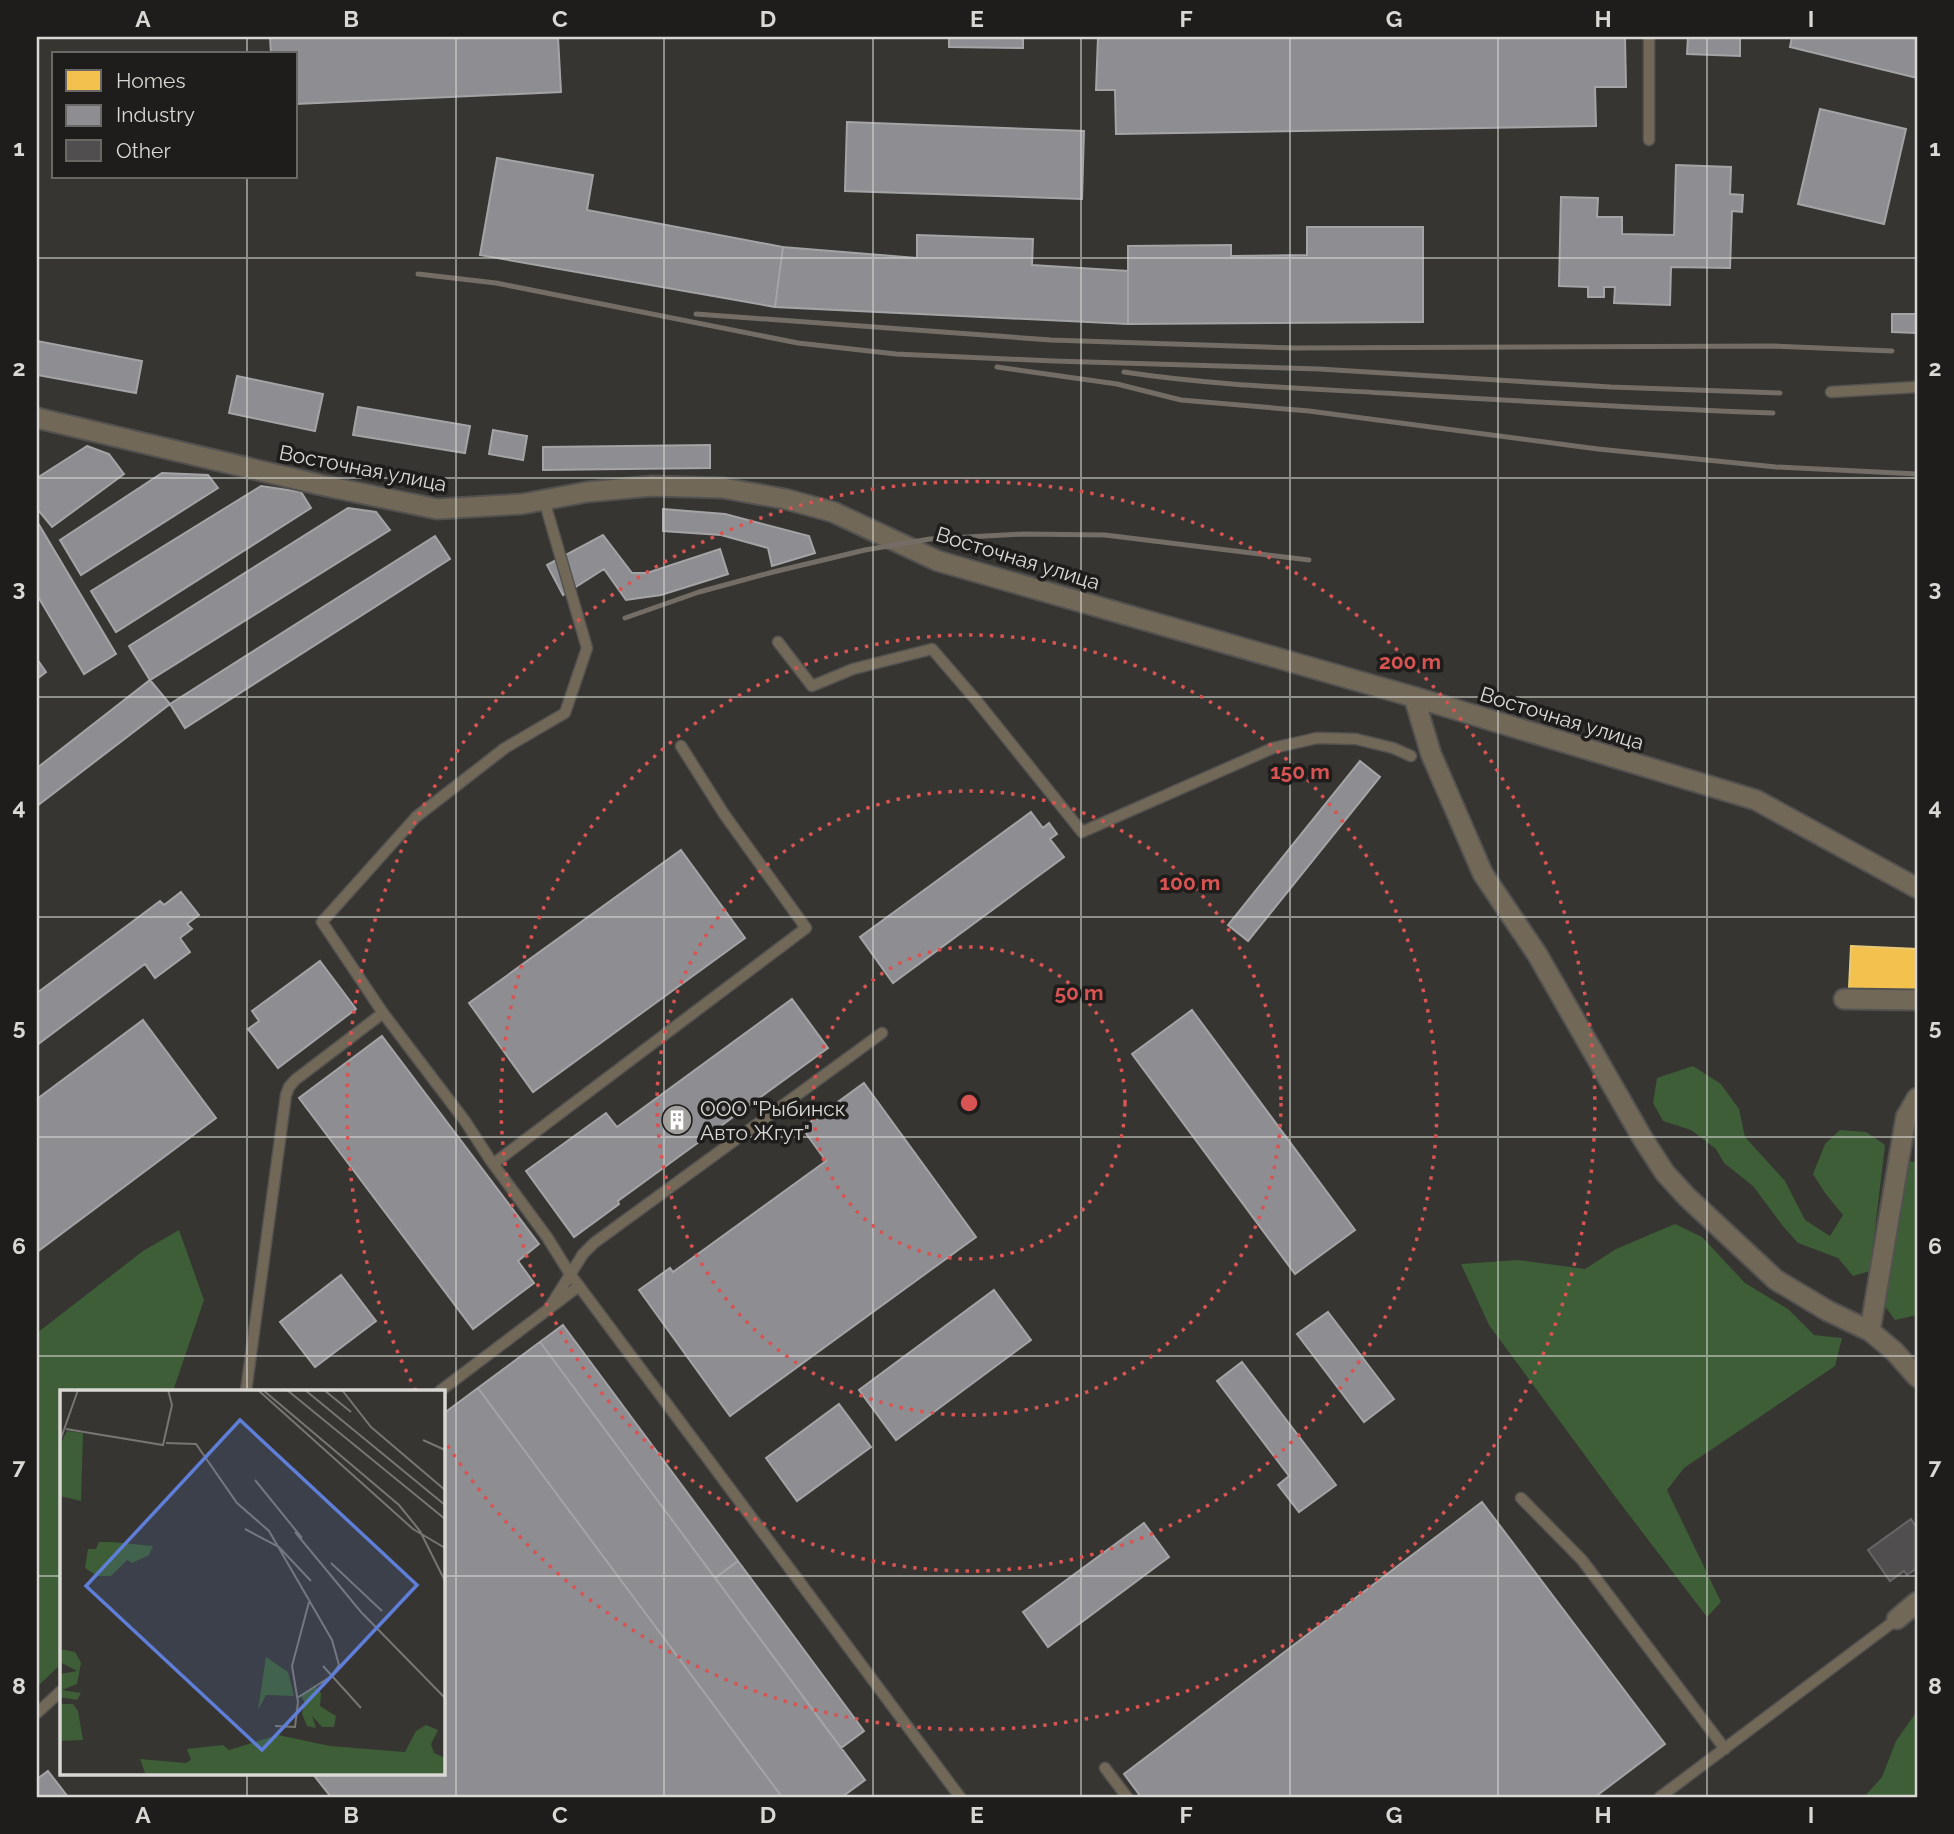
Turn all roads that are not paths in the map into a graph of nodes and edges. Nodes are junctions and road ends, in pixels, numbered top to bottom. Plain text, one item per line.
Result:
1 (1649, 37) edge
2 (1649, 140) dead end
3 (1917, 387) edge
4 (1831, 392) dead end
5 (37, 418) edge
6 (544, 500) junction
7 (778, 642) dead end
8 (1414, 697) junction
9 (681, 746) dead end
10 (1411, 756) dead end
11 (1917, 888) edge
12 (1844, 999) dead end
13 (1917, 1000) edge
14 (383, 1013) junction
15 (882, 1032) dead end
16 (1917, 1098) edge
17 (493, 1164) junction
18 (570, 1274) junction
19 (579, 1286) junction
20 (548, 1310) junction
21 (1870, 1331) junction
22 (1917, 1377) edge
23 (246, 1390) edge
24 (441, 1390) edge
25 (1521, 1498) dead end
26 (1917, 1602) edge
27 (1897, 1619) joint
28 (60, 1692) edge
29 (37, 1713) edge
30 (1725, 1749) junction
31 (1105, 1768) dead end
32 (960, 1797) edge
33 (1127, 1797) edge
34 (1660, 1797) edge

1 - 2 lane
3 - 4 lane
5 - 6 street, Восточная улица
6 - 8 street, Восточная улица
6 - 14 lane
7 - 10 lane
8 - 11 street, Восточная улица
8 - 21 street
9 - 17 lane
12 - 13 street
14 - 17 lane
14 - 23 lane
15 - 18 lane
16 - 21 street
17 - 18 lane
18 - 19 lane
18 - 20 lane
19 - 20 lane
19 - 32 lane
20 - 24 lane
21 - 22 street
25 - 30 lane
26 - 27 street
27 - 30 lane
28 - 29 lane
30 - 34 lane
31 - 33 lane

